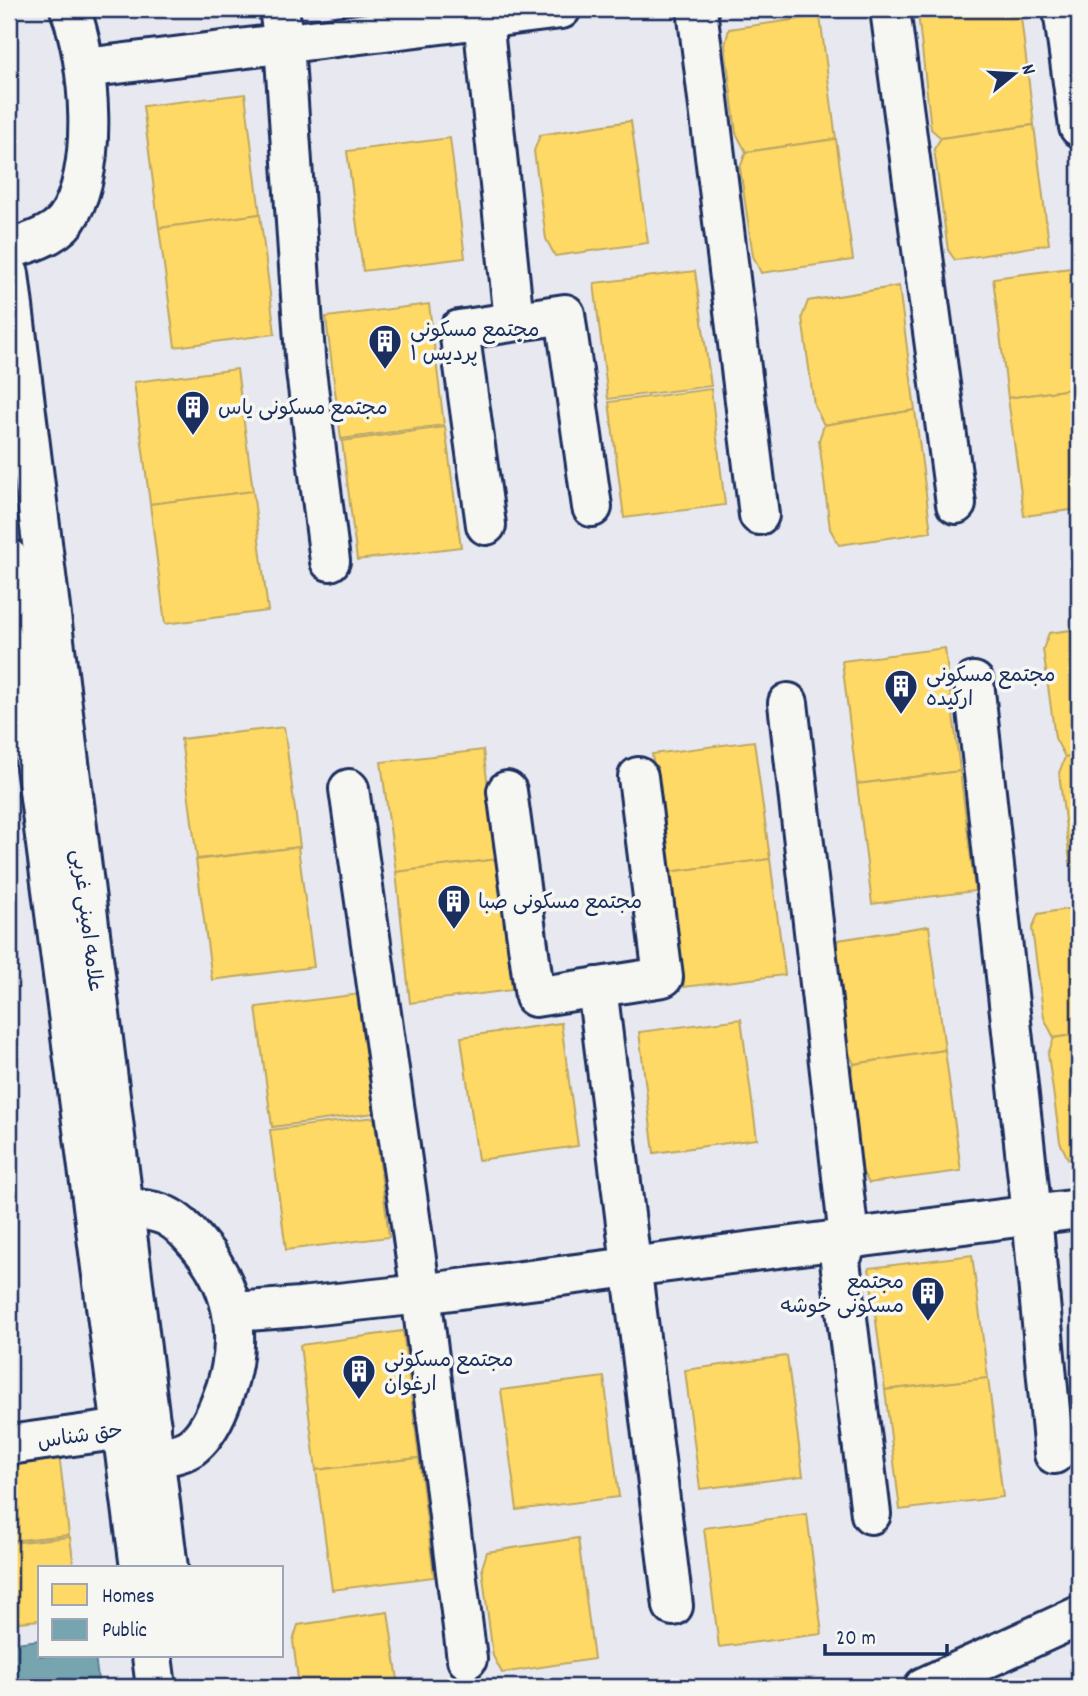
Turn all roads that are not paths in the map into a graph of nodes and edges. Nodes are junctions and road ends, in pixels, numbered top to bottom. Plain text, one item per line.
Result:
1 (70, 9) edge
2 (561, 9) edge
3 (697, 9) edge
4 (890, 9) edge
5 (1063, 9) edge
6 (483, 14) edge
7 (281, 26) edge
8 (85, 68) junction
9 (1079, 127) edge
10 (9, 249) edge
11 (9, 274) edge
12 (514, 321) junction
13 (956, 504) dead end
14 (592, 507) dead end
15 (759, 515) dead end
16 (486, 525) dead end
17 (9, 559) edge
18 (330, 561) dead end
19 (974, 682) dead end
20 (788, 703) dead end
21 (638, 777) dead end
22 (349, 789) dead end
23 (507, 791) dead end
24 (597, 988) junction
25 (124, 1208) junction
26 (1079, 1209) edge
27 (1032, 1214) junction
28 (849, 1238) junction
29 (632, 1266) junction
30 (421, 1294) junction
31 (234, 1312) junction
32 (142, 1437) junction
33 (9, 1445) edge
34 (1054, 1454) dead end
35 (871, 1514) dead end
36 (140, 1566) edge
37 (168, 1566) edge
38 (673, 1606) dead end
39 (1079, 1616) edge
40 (152, 1658) edge
41 (178, 1658) edge
42 (467, 1659) dead end
43 (156, 1687) edge
44 (182, 1687) edge
45 (924, 1687) edge

1 - 8 street
2 - 6 street
3 - 15 street
4 - 13 street
5 - 9 street
6 - 7 street
6 - 12 street
7 - 8 street
7 - 18 street
8 - 10 street
11 - 25 street, علامه امینی غربی
12 - 14 street
12 - 16 street
17 - 32 street, علامه امینی غربی
19 - 27 street
20 - 28 street
21 - 24 street
22 - 30 street
23 - 24 street
24 - 29 street
25 - 31 street
25 - 32 street, علامه امینی غربی
26 - 27 street
27 - 28 street
27 - 34 street
28 - 29 street
28 - 35 street
29 - 30 street
29 - 38 street
30 - 31 street
30 - 42 street
31 - 32 street, حق شناس
32 - 33 street, حق شناس
32 - 36 street, علامه امینی غربی
32 - 37 street, علامه امینی غربی
39 - 45 street
40 - 43 street
41 - 44 street

